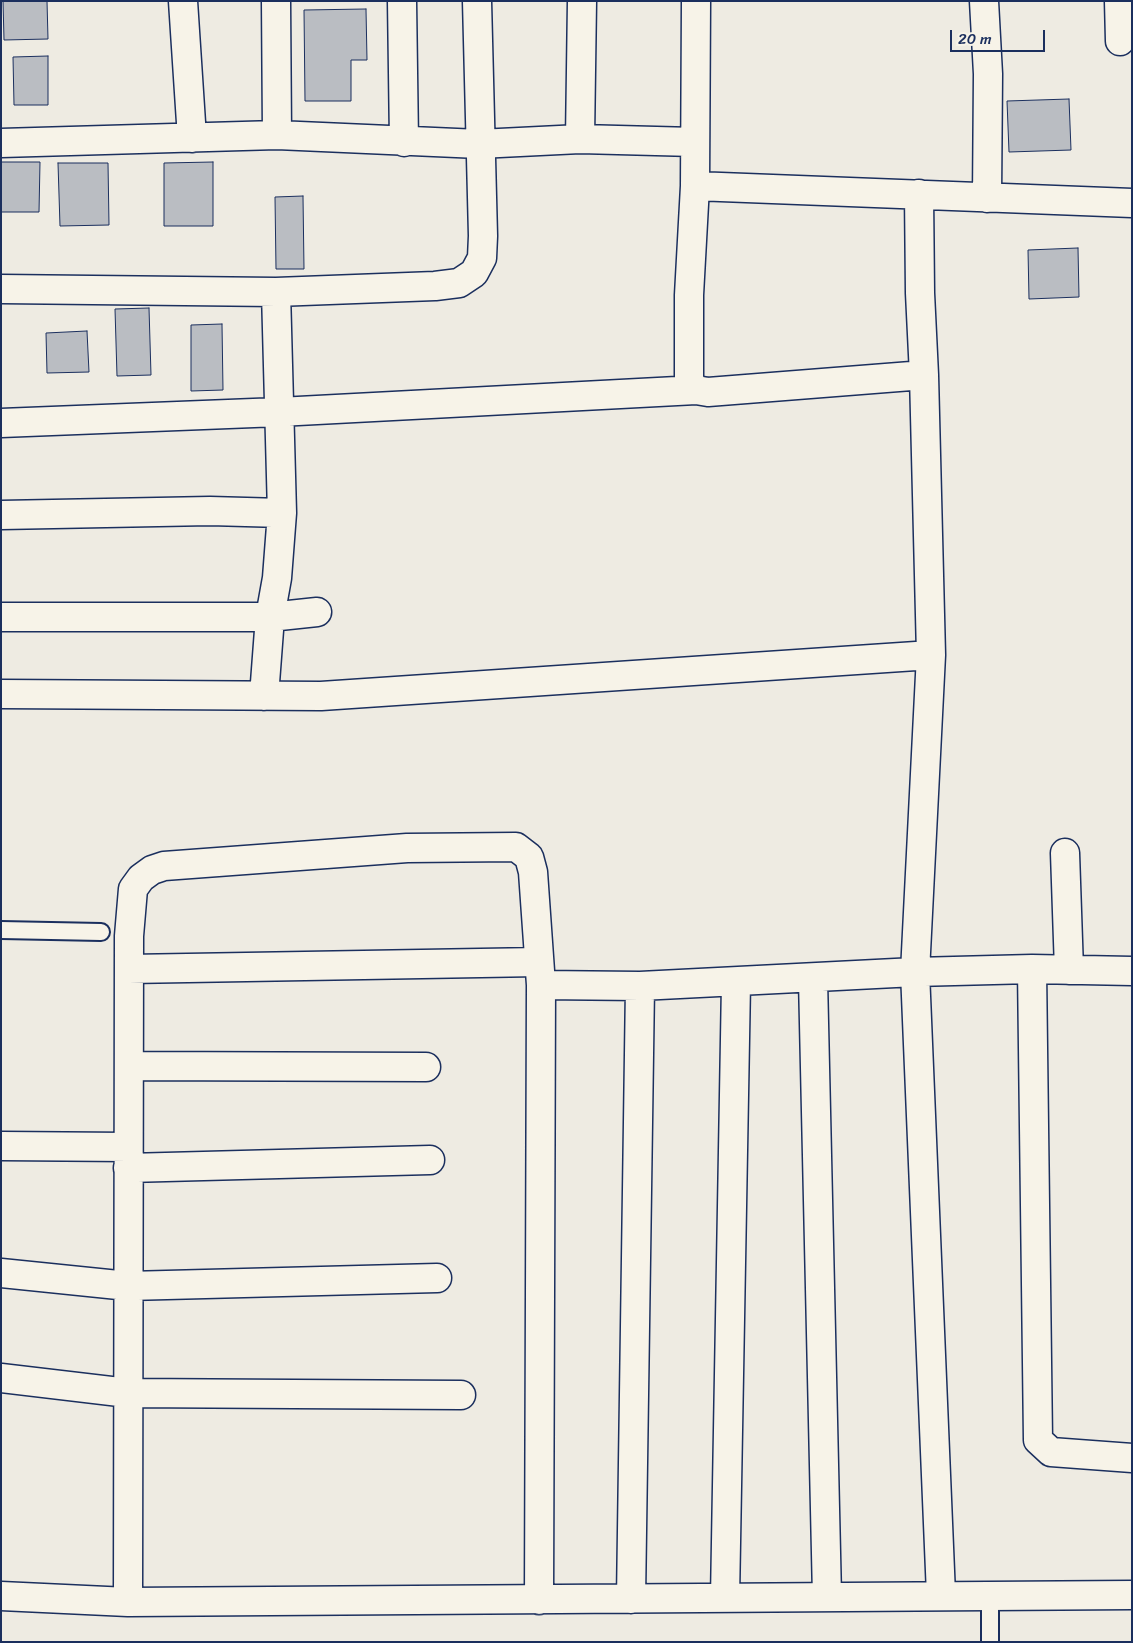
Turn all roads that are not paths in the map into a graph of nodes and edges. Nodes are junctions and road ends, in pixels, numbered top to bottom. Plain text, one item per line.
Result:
1 (182, 1) edge
2 (276, 1) edge
3 (402, 1) edge
4 (477, 1) edge
5 (582, 1) edge
6 (696, 1) edge
7 (984, 1) edge
8 (1119, 1) edge
9 (1120, 40) dead end
10 (277, 135) junction
11 (192, 138) junction
12 (580, 139) junction
13 (404, 142) junction
14 (694, 142) junction
15 (1, 143) edge
16 (479, 144) junction
17 (695, 186) junction
18 (919, 194) junction
19 (988, 198) junction
20 (1132, 203) edge
21 (1, 288) edge
22 (276, 292) junction
23 (924, 375) junction
24 (696, 390) junction
25 (279, 412) junction
26 (1, 423) edge
27 (282, 513) junction
28 (1, 515) edge
29 (317, 612) dead end
30 (1, 617) edge
31 (270, 617) junction
32 (931, 655) junction
33 (1, 694) edge
34 (264, 696) junction
35 (1065, 853) dead end
36 (1, 930) edge
37 (101, 932) dead end
38 (129, 969) junction
39 (1032, 969) junction
40 (1069, 970) junction
41 (1132, 971) edge
42 (915, 972) junction
43 (540, 974) junction
44 (813, 979) junction
45 (736, 983) junction
46 (640, 986) junction
47 (130, 1066) junction
48 (426, 1067) dead end
49 (1, 1146) edge
50 (128, 1158) junction
51 (430, 1160) dead end
52 (1, 1273) edge
53 (437, 1278) dead end
54 (128, 1286) junction
55 (1, 1378) edge
56 (128, 1393) junction
57 (461, 1396) dead end
58 (1132, 1458) edge
59 (1, 1596) edge
60 (941, 1596) junction
61 (990, 1596) junction
62 (1132, 1596) edge
63 (827, 1597) junction
64 (725, 1598) junction
65 (631, 1599) junction
66 (539, 1600) junction
67 (128, 1602) junction
68 (990, 1642) edge

1 - 11 street
2 - 10 street
3 - 13 street
4 - 16 street
5 - 12 street
6 - 14 street
7 - 19 street
8 - 9 street
10 - 11 street
10 - 13 street
11 - 15 street
12 - 14 street
12 - 16 street
13 - 16 street
14 - 17 street
16 - 22 street
17 - 18 street
17 - 24 street
18 - 19 street
18 - 23 street
19 - 20 street
21 - 22 street
22 - 25 street
23 - 24 street
23 - 32 street
24 - 25 street
25 - 26 street
25 - 27 street
27 - 28 street
27 - 31 street
29 - 31 street
30 - 31 street
31 - 34 street
32 - 34 street
32 - 42 street
33 - 34 street
35 - 40 street
36 - 37 lane
38 - 43 street
38 - 43 street
38 - 47 street
39 - 40 street
39 - 42 street
39 - 58 street
40 - 41 street
42 - 44 street
42 - 60 street
43 - 46 street
43 - 66 street
44 - 45 street
44 - 63 street
45 - 46 street
45 - 64 street
46 - 65 street
47 - 48 street
47 - 50 street
49 - 50 street
50 - 51 street
50 - 54 street
52 - 54 street
53 - 54 street
54 - 56 street
55 - 56 street
56 - 57 street
56 - 67 street
59 - 67 street
60 - 61 street
60 - 63 street
61 - 62 street
61 - 68 lane
63 - 64 street
64 - 65 street
65 - 66 street
66 - 67 street

